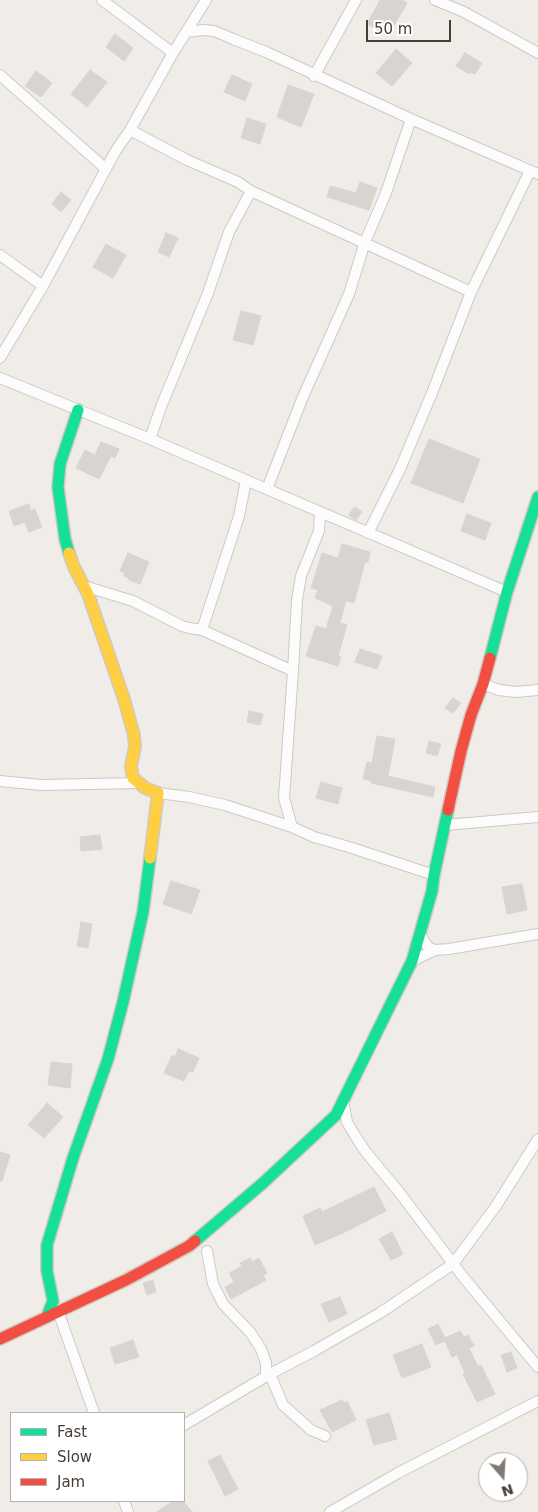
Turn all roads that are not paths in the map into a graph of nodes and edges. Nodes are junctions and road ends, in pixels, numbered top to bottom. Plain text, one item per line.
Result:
1 (102, 0) edge
2 (206, 0) edge
3 (356, 0) edge
4 (435, 0) edge
5 (186, 32) junction
6 (173, 53) junction
7 (538, 53) edge
8 (0, 75) edge
9 (314, 76) junction
10 (411, 119) junction
11 (130, 130) junction
12 (106, 169) junction
13 (534, 172) edge
14 (251, 191) junction
15 (365, 242) junction
16 (0, 256) edge
17 (43, 286) junction
18 (471, 292) junction
19 (0, 358) edge
20 (0, 378) edge
21 (78, 410) junction
22 (150, 439) junction
23 (246, 480) junction
24 (267, 489) junction
25 (538, 497) edge
26 (320, 512) junction
27 (368, 533) junction
28 (84, 586) junction
29 (507, 592) junction
30 (202, 630) junction
31 (294, 671) junction
32 (483, 684) junction
33 (498, 690) junction
34 (538, 690) edge
35 (477, 698) junction
36 (0, 781) edge
37 (139, 783) junction
38 (158, 793) junction
39 (538, 817) edge
40 (445, 825) junction
41 (292, 827) junction
42 (434, 875) junction
43 (538, 934) edge
44 (421, 936) junction
45 (435, 950) junction
46 (412, 962) junction
47 (343, 1101) junction
48 (538, 1139) edge
49 (207, 1251) dead end
50 (453, 1264) junction
51 (58, 1310) junction
52 (47, 1316) junction
53 (0, 1339) edge
54 (538, 1367) edge
55 (268, 1376) junction
56 (538, 1400) edge
57 (94, 1412) edge
58 (185, 1424) edge
59 (325, 1436) dead end
60 (330, 1512) edge

1 - 6 street
2 - 5 street
3 - 9 street
4 - 7 street
5 - 6 street
5 - 9 street
6 - 11 street
8 - 12 street
9 - 10 street
10 - 13 street
10 - 15 street
11 - 12 street
11 - 14 street
12 - 17 street
13 - 18 street
14 - 15 street
14 - 22 street
15 - 18 street
15 - 24 street
16 - 17 street
17 - 19 street
18 - 27 street
20 - 21 street
21 - 22 street
21 - 28 street
22 - 23 street
23 - 24 street
23 - 30 street
24 - 26 street
25 - 29 street
26 - 27 street
26 - 31 street
27 - 29 street
28 - 30 street
28 - 37 street
29 - 32 street
30 - 31 street
31 - 41 street
32 - 33 street
32 - 35 street
33 - 34 street
33 - 35 street
35 - 40 street
36 - 37 street
37 - 38 street
38 - 41 street
38 - 52 street
39 - 40 street
40 - 42 street
41 - 42 street
42 - 44 street
43 - 45 street
44 - 45 street
44 - 46 street
45 - 46 street
46 - 47 street
47 - 50 street
47 - 51 street
48 - 50 street
49 - 55 street
50 - 54 street
50 - 55 street
51 - 52 street
51 - 57 street
52 - 53 street
55 - 58 street
55 - 59 street
56 - 60 street

